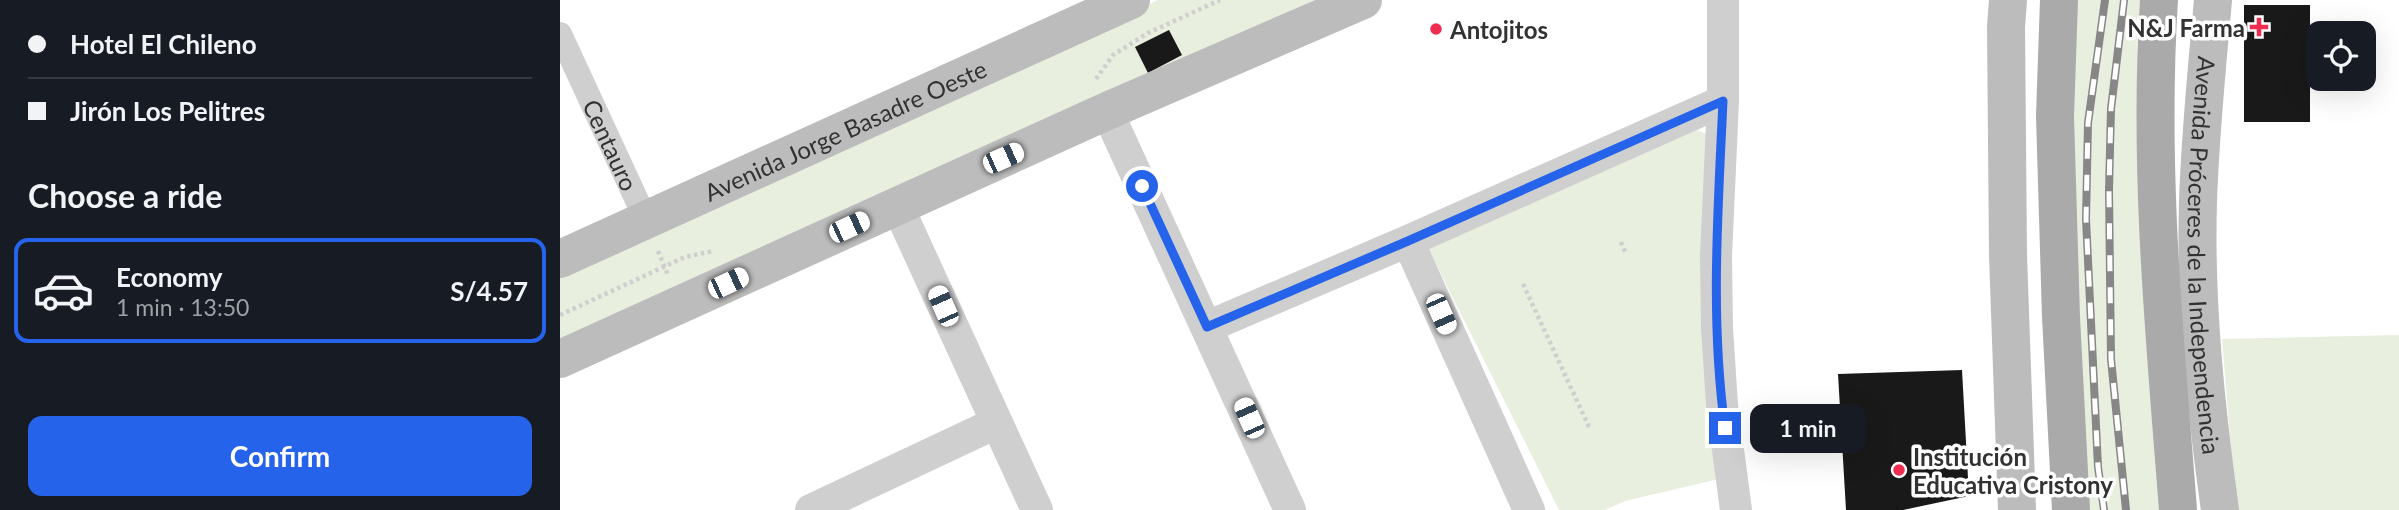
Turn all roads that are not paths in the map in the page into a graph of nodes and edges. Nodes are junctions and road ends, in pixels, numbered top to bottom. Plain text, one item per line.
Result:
1 (1130, 0) edge
2 (1363, 0) edge
3 (1723, 0) edge
4 (2008, 0) edge
5 (2059, 0) edge
6 (2159, 0) edge
7 (2213, 0) edge
8 (560, 34) edge
9 (1723, 101) junction
10 (1107, 111) junction
11 (897, 205) junction
12 (651, 233) junction
13 (1408, 241) junction
14 (560, 259) edge
15 (1207, 327) junction
16 (560, 359) edge
17 (996, 423) junction
18 (2011, 508) edge
19 (811, 510) edge
20 (1037, 510) edge
21 (1290, 510) edge
22 (1529, 510) edge
23 (1736, 510) edge
24 (2071, 510) edge
25 (2178, 510) edge
26 (2220, 510) edge

1 - 12 main road, Avenida Jorge Basadre Oeste
2 - 10 main road
3 - 9 street
4 - 18 main road
5 - 24 main road
6 - 25 main road, Avenida Próceres de la Independencia
7 - 26 main road, Avenida Próceres de la Independencia
8 - 12 street, Centauro
9 - 13 street
9 - 23 street
10 - 11 main road
10 - 15 street
11 - 16 main road
11 - 17 street
12 - 14 main road, Avenida Jorge Basadre Oeste
13 - 15 street
13 - 22 street
15 - 21 street
17 - 19 street
17 - 20 street

